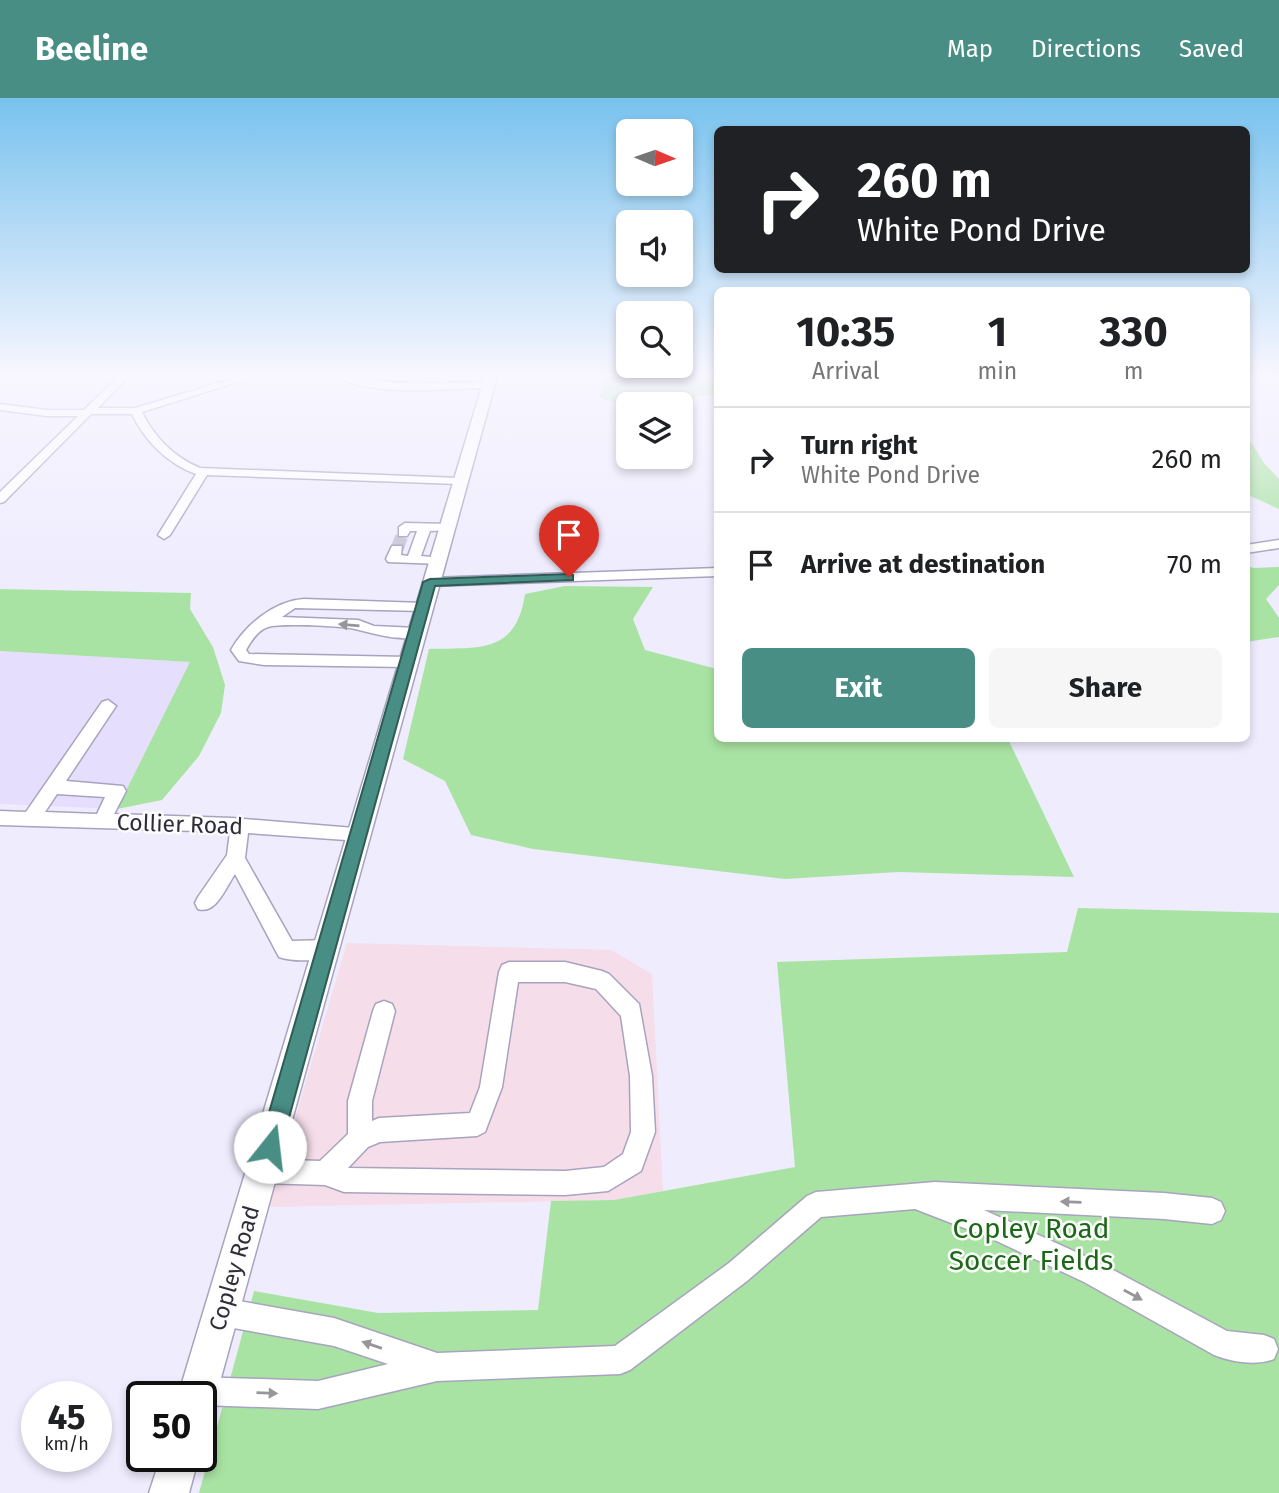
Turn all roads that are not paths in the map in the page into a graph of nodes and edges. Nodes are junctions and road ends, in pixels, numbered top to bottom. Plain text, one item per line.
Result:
1 (61, 438) edge
2 (155, 438) edge
3 (472, 438) edge
4 (202, 472) junction
5 (459, 481) junction
6 (0, 499) edge
7 (435, 527) junction
8 (403, 533) dead end
9 (164, 535) dead end
10 (1279, 544) edge
11 (1250, 548) edge
12 (397, 549) dead end
13 (426, 568) junction
14 (714, 572) edge
15 (423, 607) junction
16 (263, 623) junction
17 (416, 633) junction
18 (408, 662) junction
19 (108, 706) dead end
20 (54, 787) junction
21 (0, 818) edge
22 (31, 819) junction
23 (102, 821) junction
24 (240, 826) junction
25 (360, 834) junction
26 (236, 857) junction
27 (205, 903) dead end
28 (327, 949) junction
29 (384, 1011) dead end
30 (360, 1139) junction
31 (263, 1171) junction
32 (325, 1173) junction
33 (915, 1197) junction
34 (1212, 1211) dead end
35 (222, 1312) junction
36 (1264, 1349) dead end
37 (436, 1367) junction
38 (202, 1381) edge
39 (217, 1394) edge
40 (175, 1472) edge
41 (169, 1493) edge

1 - 6 street
2 - 4 street
3 - 5 main road, Copley Road
4 - 5 street
4 - 9 street
5 - 7 main road, Copley Road
7 - 8 street
7 - 13 main road, Copley Road
10 - 11 street
12 - 13 street
13 - 14 street
13 - 15 main road, Copley Road
15 - 16 street
15 - 17 main road, Copley Road
17 -> 16 street
16 - 18 street
17 - 18 main road, Copley Road
18 - 25 main road, Copley Road
19 - 20 street
20 - 22 street
20 - 23 street
21 - 22 street, Collier Road
22 - 23 street, Collier Road
23 - 24 street, Collier Road
24 - 25 street, Collier Road
24 - 26 street
25 - 28 main road, Copley Road
26 - 27 street
26 - 28 street
28 - 31 main road, Copley Road
29 - 30 street
30 - 32 street
30 - 32 street
31 - 32 street
31 - 35 main road, Copley Road
34 -> 33 street
33 -> 36 street
33 - 37 street
37 -> 35 street
35 - 38 main road, Copley Road
39 -> 37 street
40 - 41 main road

